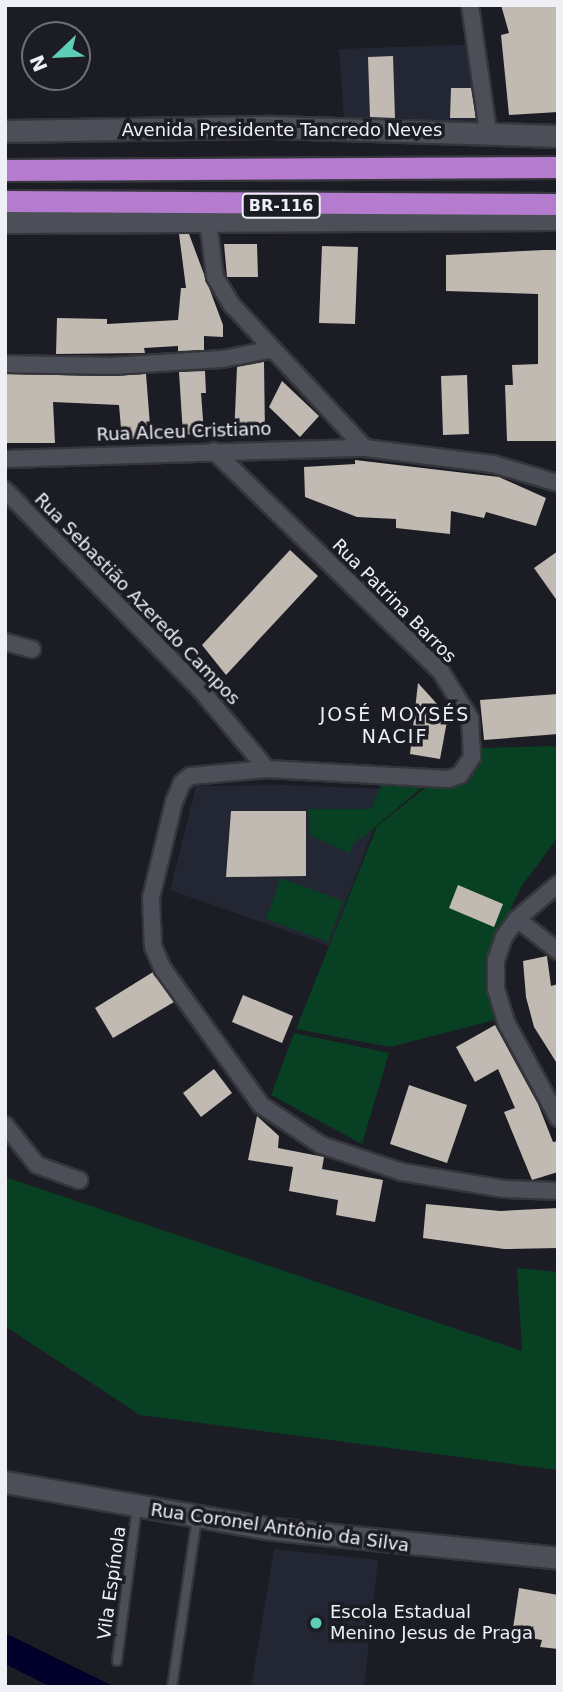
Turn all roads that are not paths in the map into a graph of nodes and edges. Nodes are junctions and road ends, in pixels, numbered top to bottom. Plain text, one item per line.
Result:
1 (470, 5) edge
2 (5, 131) edge
3 (488, 131) junction
4 (558, 136) edge
5 (558, 166) edge
6 (5, 170) edge
7 (5, 201) edge
8 (558, 204) edge
9 (558, 219) edge
10 (208, 221) junction
11 (5, 222) edge
12 (270, 350) junction
13 (5, 364) edge
14 (365, 448) junction
15 (214, 451) junction
16 (5, 459) edge
17 (558, 483) edge
18 (5, 490) edge
19 (5, 642) edge
20 (32, 649) dead end
21 (267, 769) junction
22 (558, 884) edge
23 (517, 919) junction
24 (558, 951) edge
25 (558, 1118) edge
26 (5, 1125) edge
27 (79, 1180) dead end
28 (558, 1191) edge
29 (5, 1482) edge
30 (138, 1508) junction
31 (197, 1517) junction
32 (558, 1558) edge
33 (117, 1661) dead end
34 (172, 1687) edge

1 - 3 street
2 - 3 main road, Avenida Presidente Tancredo Neves
3 - 4 main road, Avenida Presidente Tancredo Neves
5 - 6 highway, BR-116
7 - 8 highway, BR-116
9 - 10 main road
10 - 11 main road
10 - 12 street
12 - 13 street
12 - 14 street
14 - 15 street, Rua Alceu Cristiano
14 - 17 street, Rua Alceu Cristiano
15 - 16 street, Rua Alceu Cristiano
15 - 21 street, Rua Patrina Barros
18 - 21 street, Rua Sebastião Azeredo Campos
19 - 20 street
21 - 28 street, Rua Patrina Barros
22 - 23 street
23 - 24 street
23 - 25 street
26 - 27 street
29 - 30 main road, Rua Coronel Antônio da Silva
30 - 31 main road, Rua Coronel Antônio da Silva
30 - 33 lane, Vila Espínola
31 - 32 main road, Rua Coronel Antônio da Silva
31 - 34 lane

